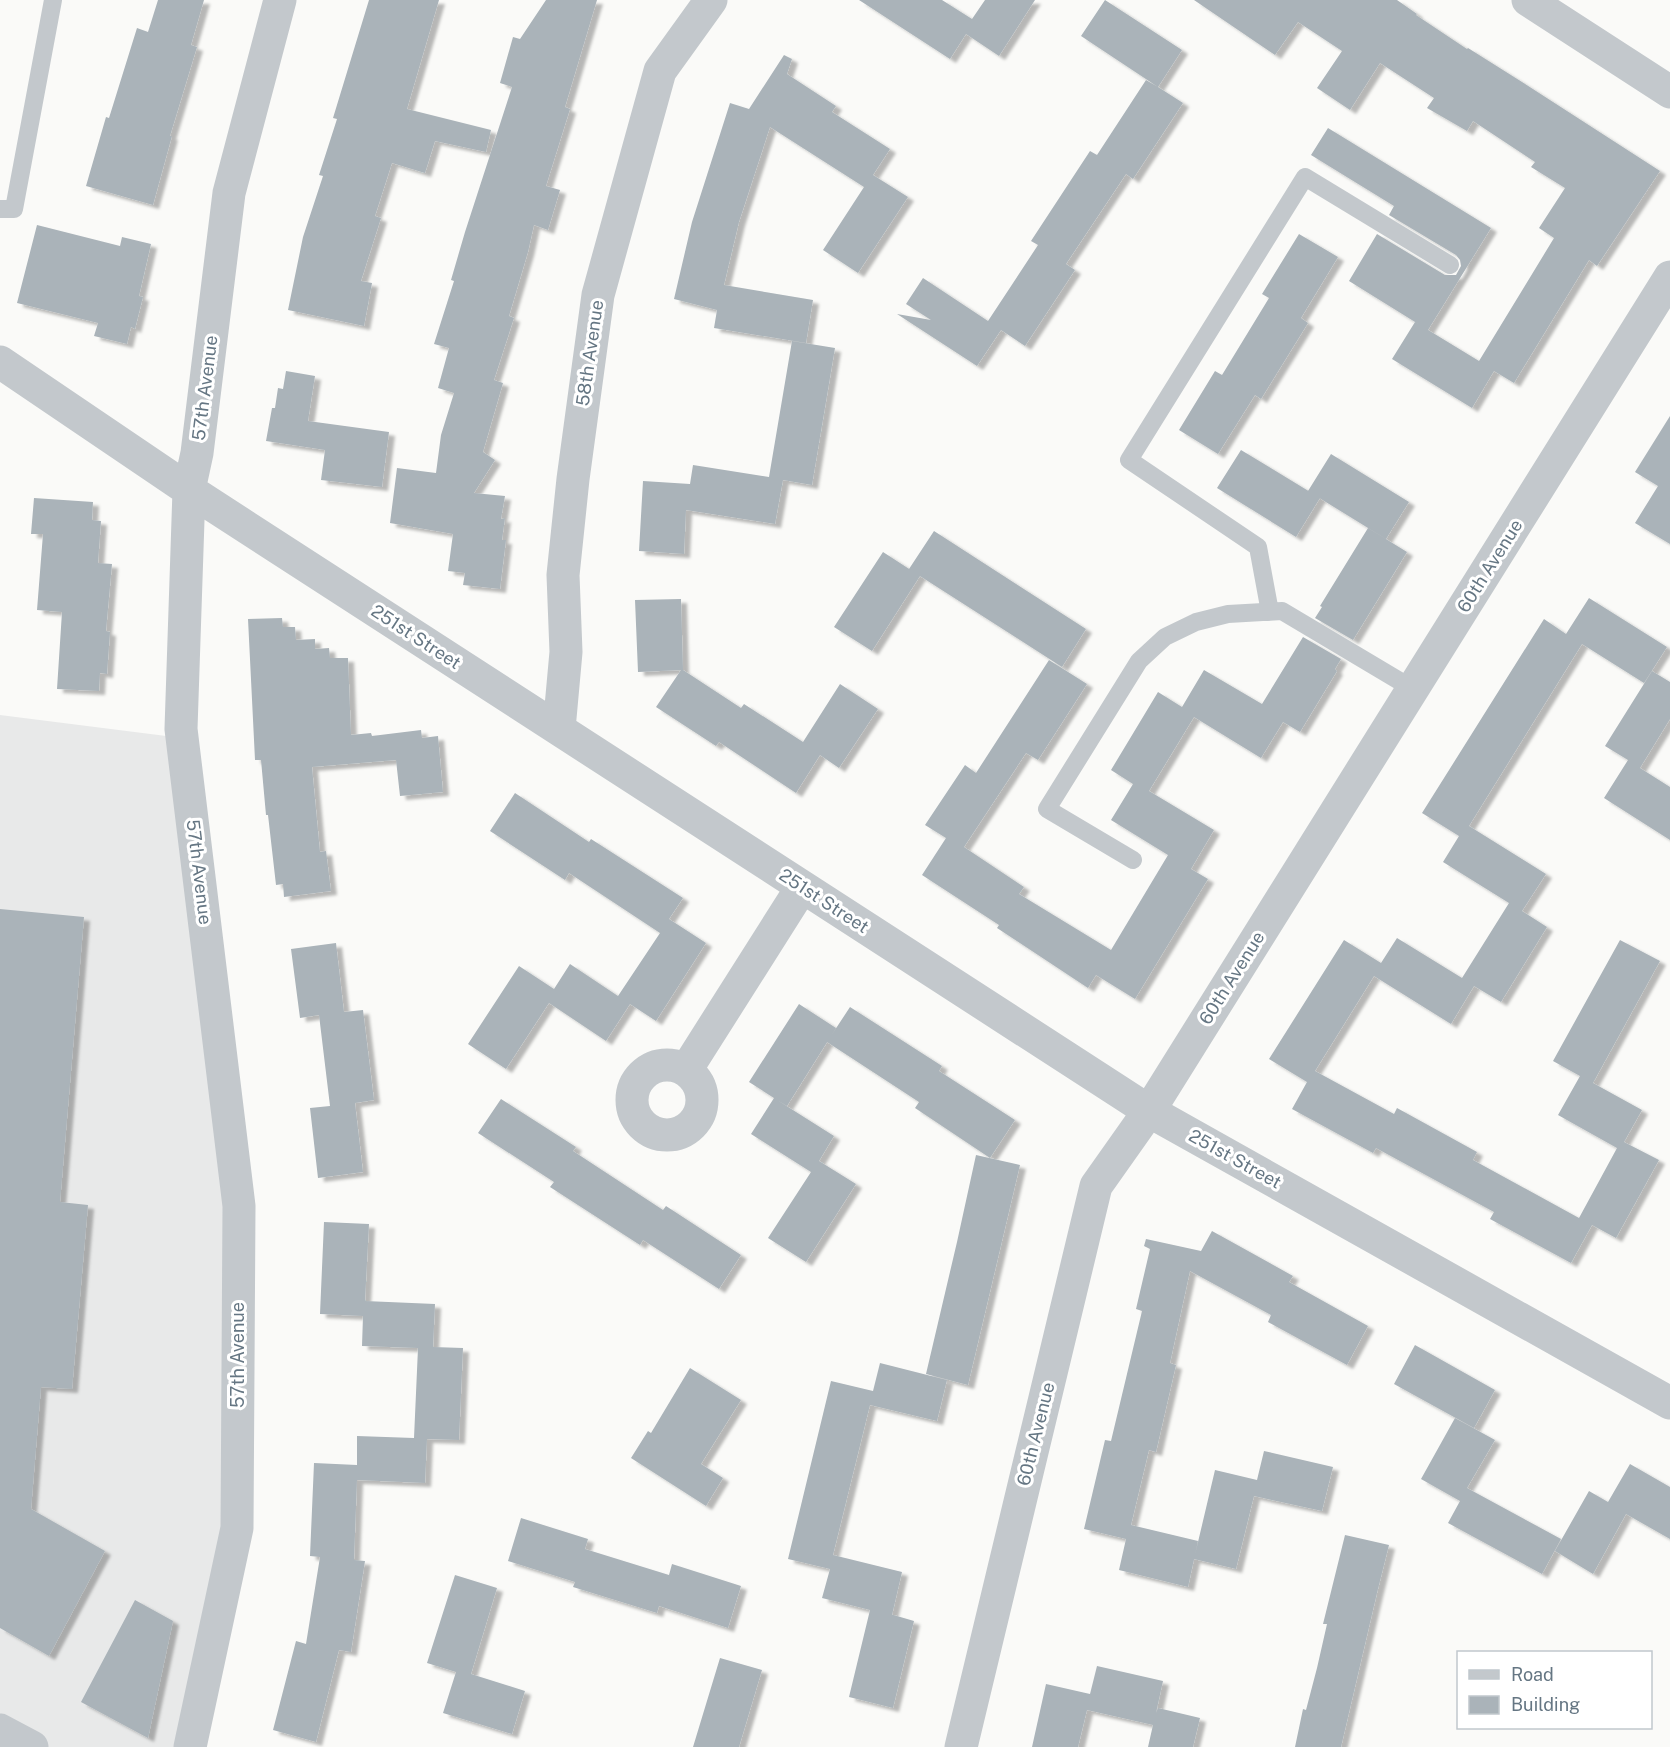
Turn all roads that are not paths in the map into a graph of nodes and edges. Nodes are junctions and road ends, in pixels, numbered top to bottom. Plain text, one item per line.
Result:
1 (53, 0) edge
2 (280, 0) edge
3 (711, 0) edge
4 (1528, 0) edge
5 (1670, 92) edge
6 (0, 209) edge
7 (1450, 265) dead end
8 (1670, 278) edge
9 (0, 362) edge
10 (189, 490) junction
11 (1270, 612) junction
12 (1413, 689) junction
13 (559, 729) junction
14 (1133, 860) dead end
15 (802, 887) junction
16 (686, 1071) dead end
17 (1149, 1111) junction
18 (1670, 1403) edge
19 (0, 1730) edge
20 (32, 1747) edge
21 (190, 1747) edge
22 (961, 1747) edge

1 - 6 lane
2 - 10 street, 57th Avenue
3 - 13 street, 58th Avenue
4 - 5 street
7 - 11 lane
8 - 12 street, 60th Avenue
9 - 10 street, 251st Street
10 - 13 street, 251st Street
10 - 21 street, 57th Avenue
11 - 12 lane
11 - 14 lane
12 - 17 street, 60th Avenue
13 - 15 street, 251st Street
15 - 16 street
15 - 17 street, 251st Street
17 - 18 street, 251st Street
17 - 22 street, 60th Avenue
19 - 20 street

